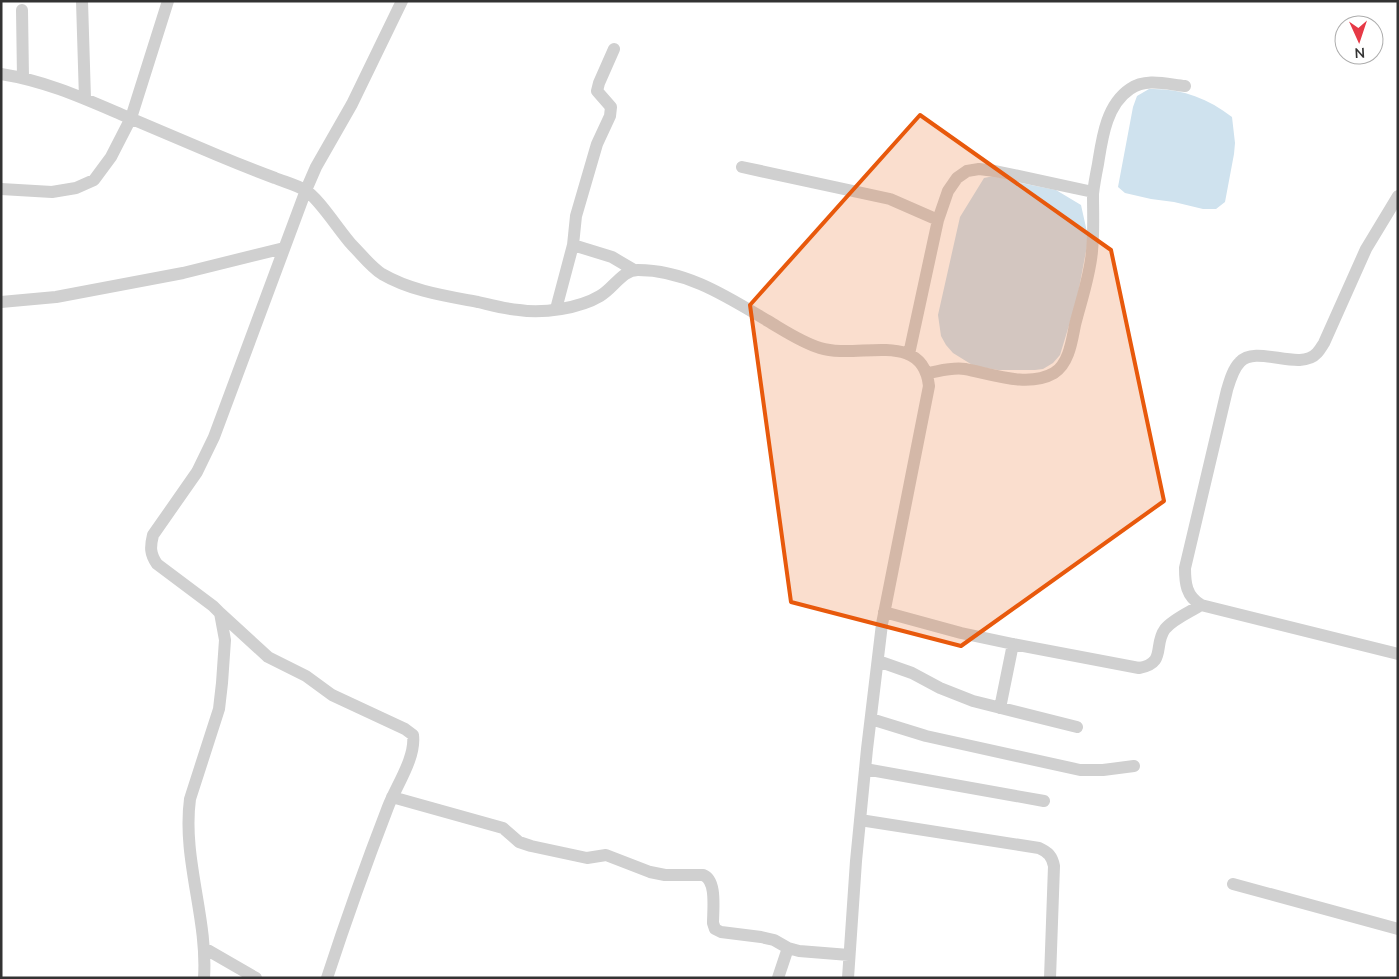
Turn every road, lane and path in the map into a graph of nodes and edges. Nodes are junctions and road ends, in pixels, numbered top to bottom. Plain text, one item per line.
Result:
1 (82, 1) edge
2 (168, 1) edge
3 (402, 1) edge
4 (22, 10) dead end
5 (614, 48) dead end
6 (1, 74) edge
7 (23, 78) junction
8 (1185, 86) dead end
9 (85, 99) junction
10 (131, 118) junction
11 (742, 167) dead end
12 (1, 189) edge
13 (306, 190) junction
14 (1093, 192) junction
15 (1398, 196) edge
16 (938, 220) junction
17 (573, 245) junction
18 (284, 248) junction
19 (634, 270) junction
20 (1, 302) edge
21 (556, 309) junction
22 (910, 354) junction
23 (928, 373) junction
24 (1201, 604) junction
25 (884, 612) junction
26 (220, 613) junction
27 (1013, 644) junction
28 (1398, 654) edge
29 (878, 661) junction
30 (1000, 708) junction
31 (871, 719) junction
32 (1076, 727) dead end
33 (1134, 766) dead end
34 (865, 770) junction
35 (392, 797) junction
36 (1044, 801) dead end
37 (860, 820) junction
38 (1233, 884) dead end
39 (1398, 929) edge
40 (204, 948) junction
41 (788, 948) junction
42 (849, 955) junction
43 (204, 978) edge
44 (256, 978) edge
45 (327, 978) edge
46 (778, 978) edge
47 (848, 978) edge
48 (1050, 978) edge

1 - 9 street
2 - 10 street
3 - 13 street
4 - 7 street
5 - 17 street
6 - 7 street
7 - 9 street
8 - 14 street
9 - 10 street
10 - 12 street
10 - 13 street
11 - 16 street
13 - 18 street
13 - 21 street
14 - 16 street
14 - 23 street
15 - 24 street
16 - 22 street
17 - 19 street
17 - 21 street
18 - 20 street
18 - 26 street
19 - 21 street
19 - 22 street
22 - 23 street
23 - 25 street
24 - 27 street
24 - 28 street
25 - 27 street
25 - 29 street
26 - 35 street
26 - 40 street
27 - 30 street
29 - 30 street
29 - 31 street
30 - 32 street
31 - 33 street
31 - 34 street
34 - 36 street
34 - 37 street
35 - 41 street
35 - 45 street
37 - 42 street
37 - 48 street
38 - 39 street
40 - 43 street
40 - 44 street
41 - 42 street
41 - 46 street
42 - 47 street

